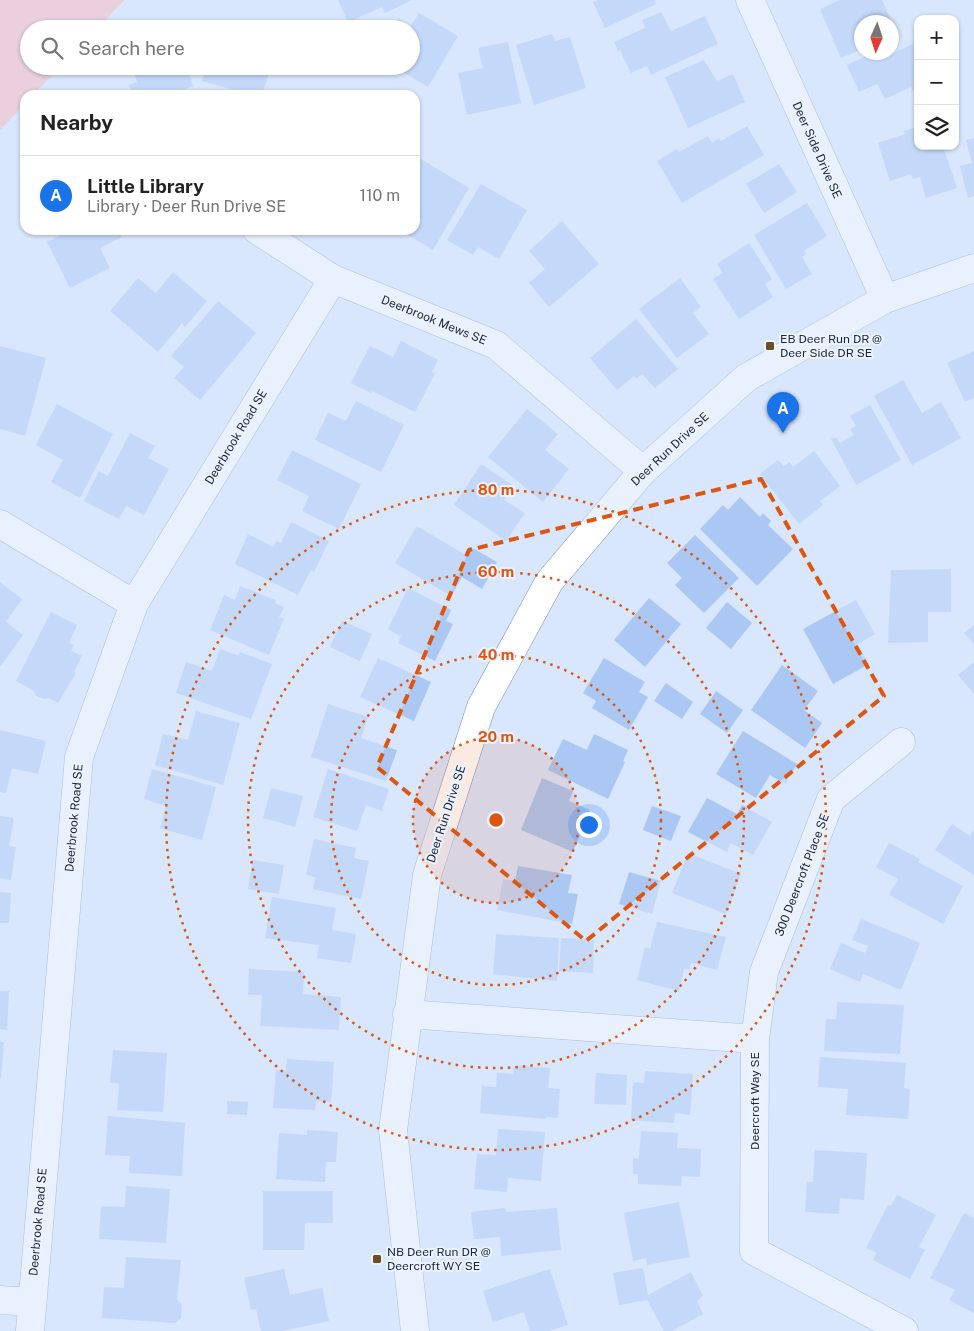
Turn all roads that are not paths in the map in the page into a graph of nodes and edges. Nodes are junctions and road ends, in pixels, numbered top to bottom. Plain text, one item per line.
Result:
1 (750, 0) edge
2 (265, 235) edge
3 (974, 268) edge
4 (333, 279) junction
5 (884, 299) junction
6 (643, 471) junction
7 (0, 524) edge
8 (134, 604) junction
9 (901, 742) dead end
10 (407, 1014) junction
11 (755, 1039) junction
12 (0, 1300) edge
13 (32, 1302) junction
14 (30, 1331) edge
15 (415, 1331) edge
16 (904, 1331) edge

1 - 5 street, Deer Side Drive SE
2 - 4 street, Deerbrook Mews SE
3 - 5 street, Deer Run Drive SE
4 - 6 street, Deerbrook Mews SE
4 - 8 street, Deerbrook Road SE
5 - 6 street, Deer Run Drive SE
6 - 10 street, Deer Run Drive SE
7 - 8 street
8 - 13 street, Deerbrook Road SE
9 - 11 street, 300 Deercroft Place SE
10 - 11 street, Deercroft Way SE
10 - 15 street, Deer Run Drive SE
11 - 16 street, Deercroft Way SE
12 - 13 street
13 - 14 street, Deerbrook Road SE

